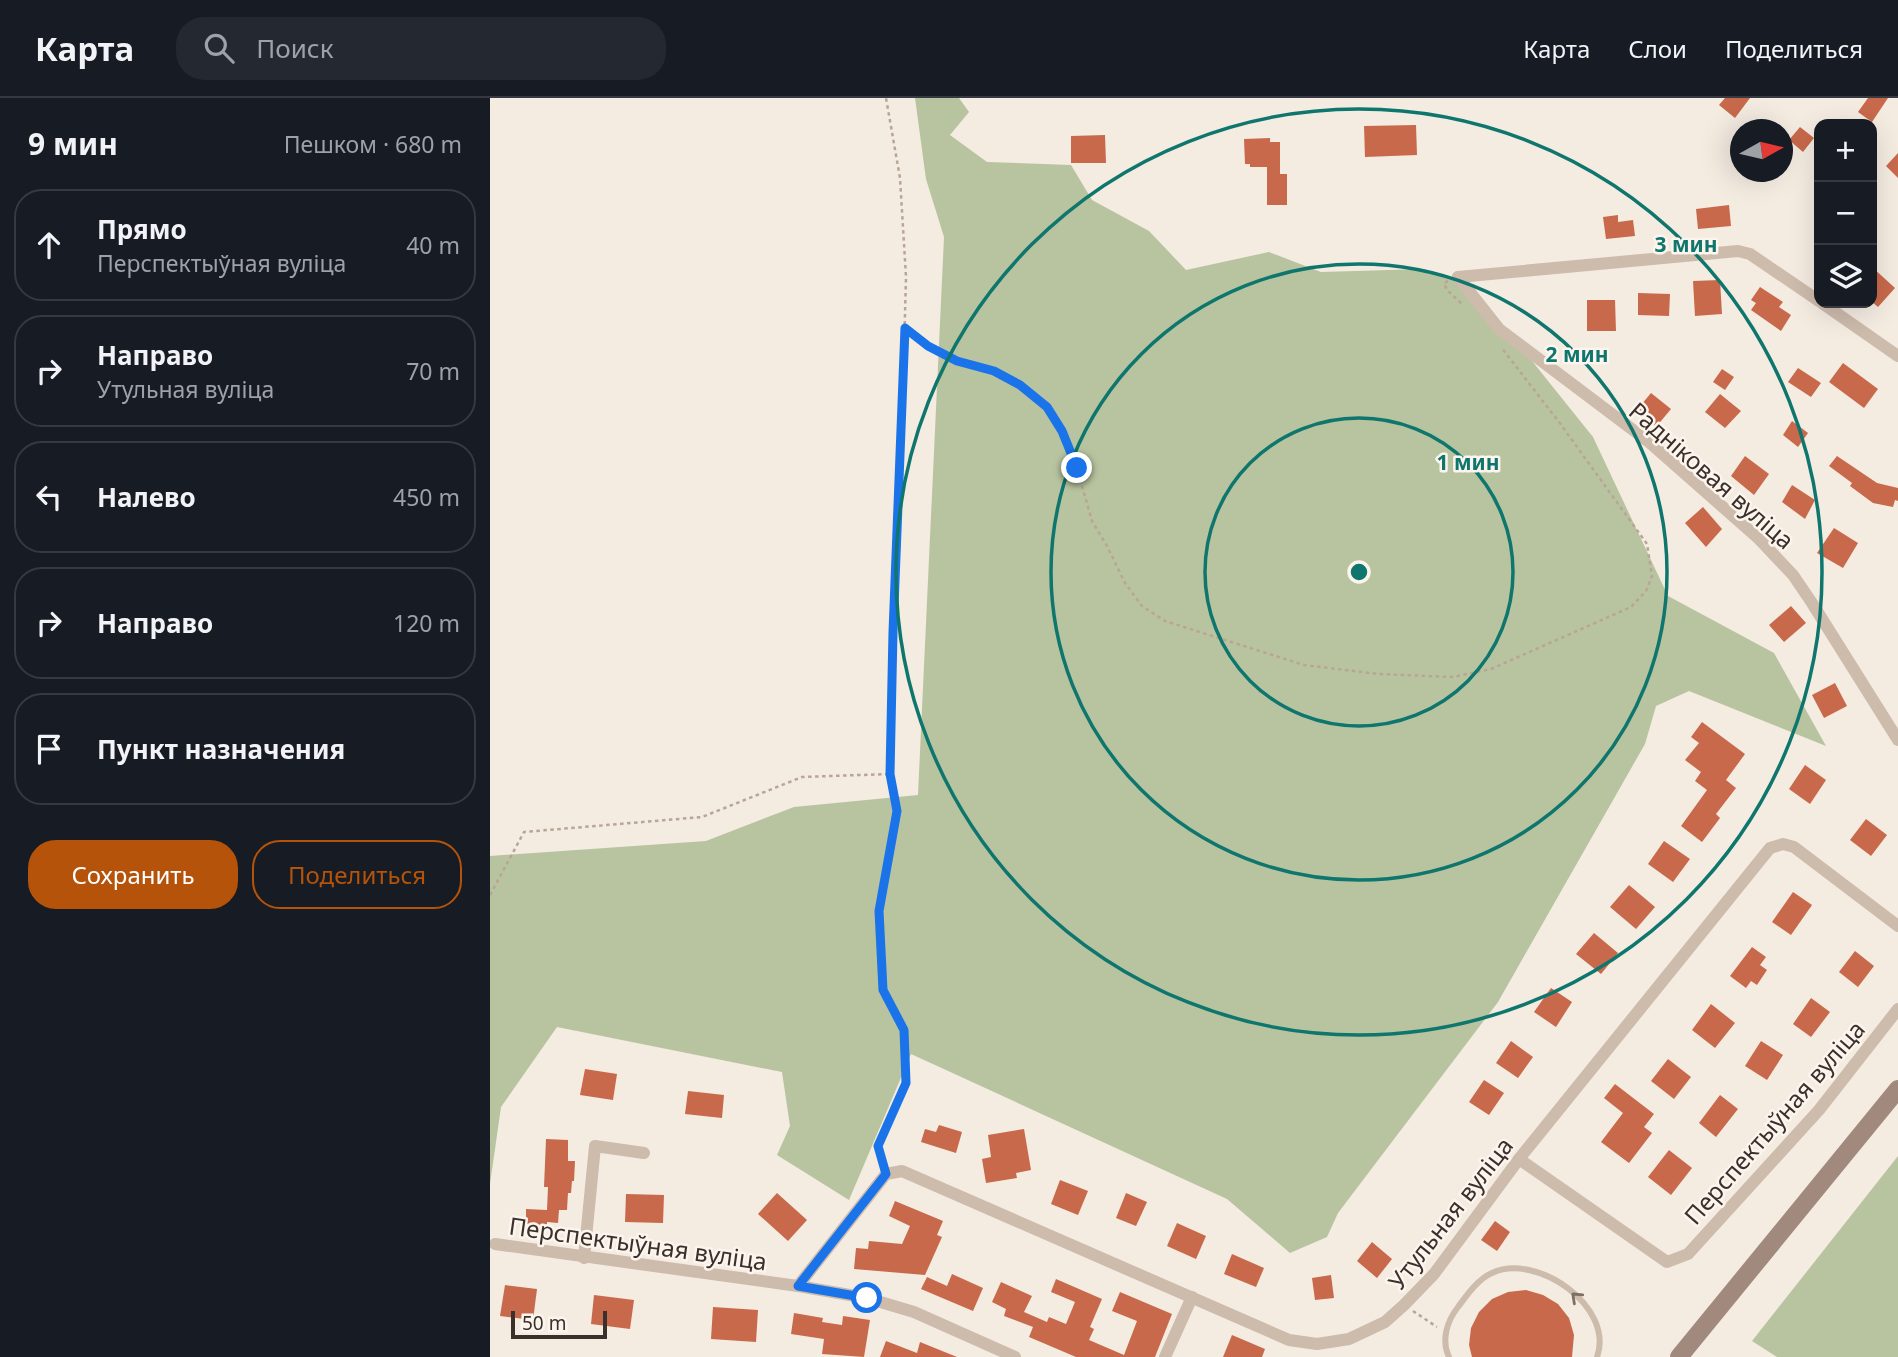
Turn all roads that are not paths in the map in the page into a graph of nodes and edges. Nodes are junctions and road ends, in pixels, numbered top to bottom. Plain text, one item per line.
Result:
1 (1814, 298) edge
2 (1829, 308) edge
3 (1898, 356) edge
4 (1898, 740) edge
5 (1898, 926) edge
6 (1898, 1009) edge
7 (1896, 1096) edge
8 (644, 1153) dead end
9 (1519, 1158) junction
10 (495, 1244) dead end
11 (584, 1258) junction
12 (798, 1286) junction
13 (1192, 1297) junction
14 (1016, 1357) edge
15 (1165, 1357) edge
16 (1449, 1357) edge
17 (1597, 1357) edge
18 (1679, 1357) edge

1 - 4 street, Радніковая вуліца
2 - 3 street
5 - 9 street, Утульная вуліца
6 - 9 street, Перспектыўная вуліца
7 - 18 street
8 - 11 street
9 - 13 street, Утульная вуліца
10 - 11 street, Перспектыўная вуліца
11 - 12 street, Перспектыўная вуліца
12 - 13 street, Утульная вуліца
12 - 14 street, Перспектыўная вуліца
13 - 15 street
17 -> 16 lane

